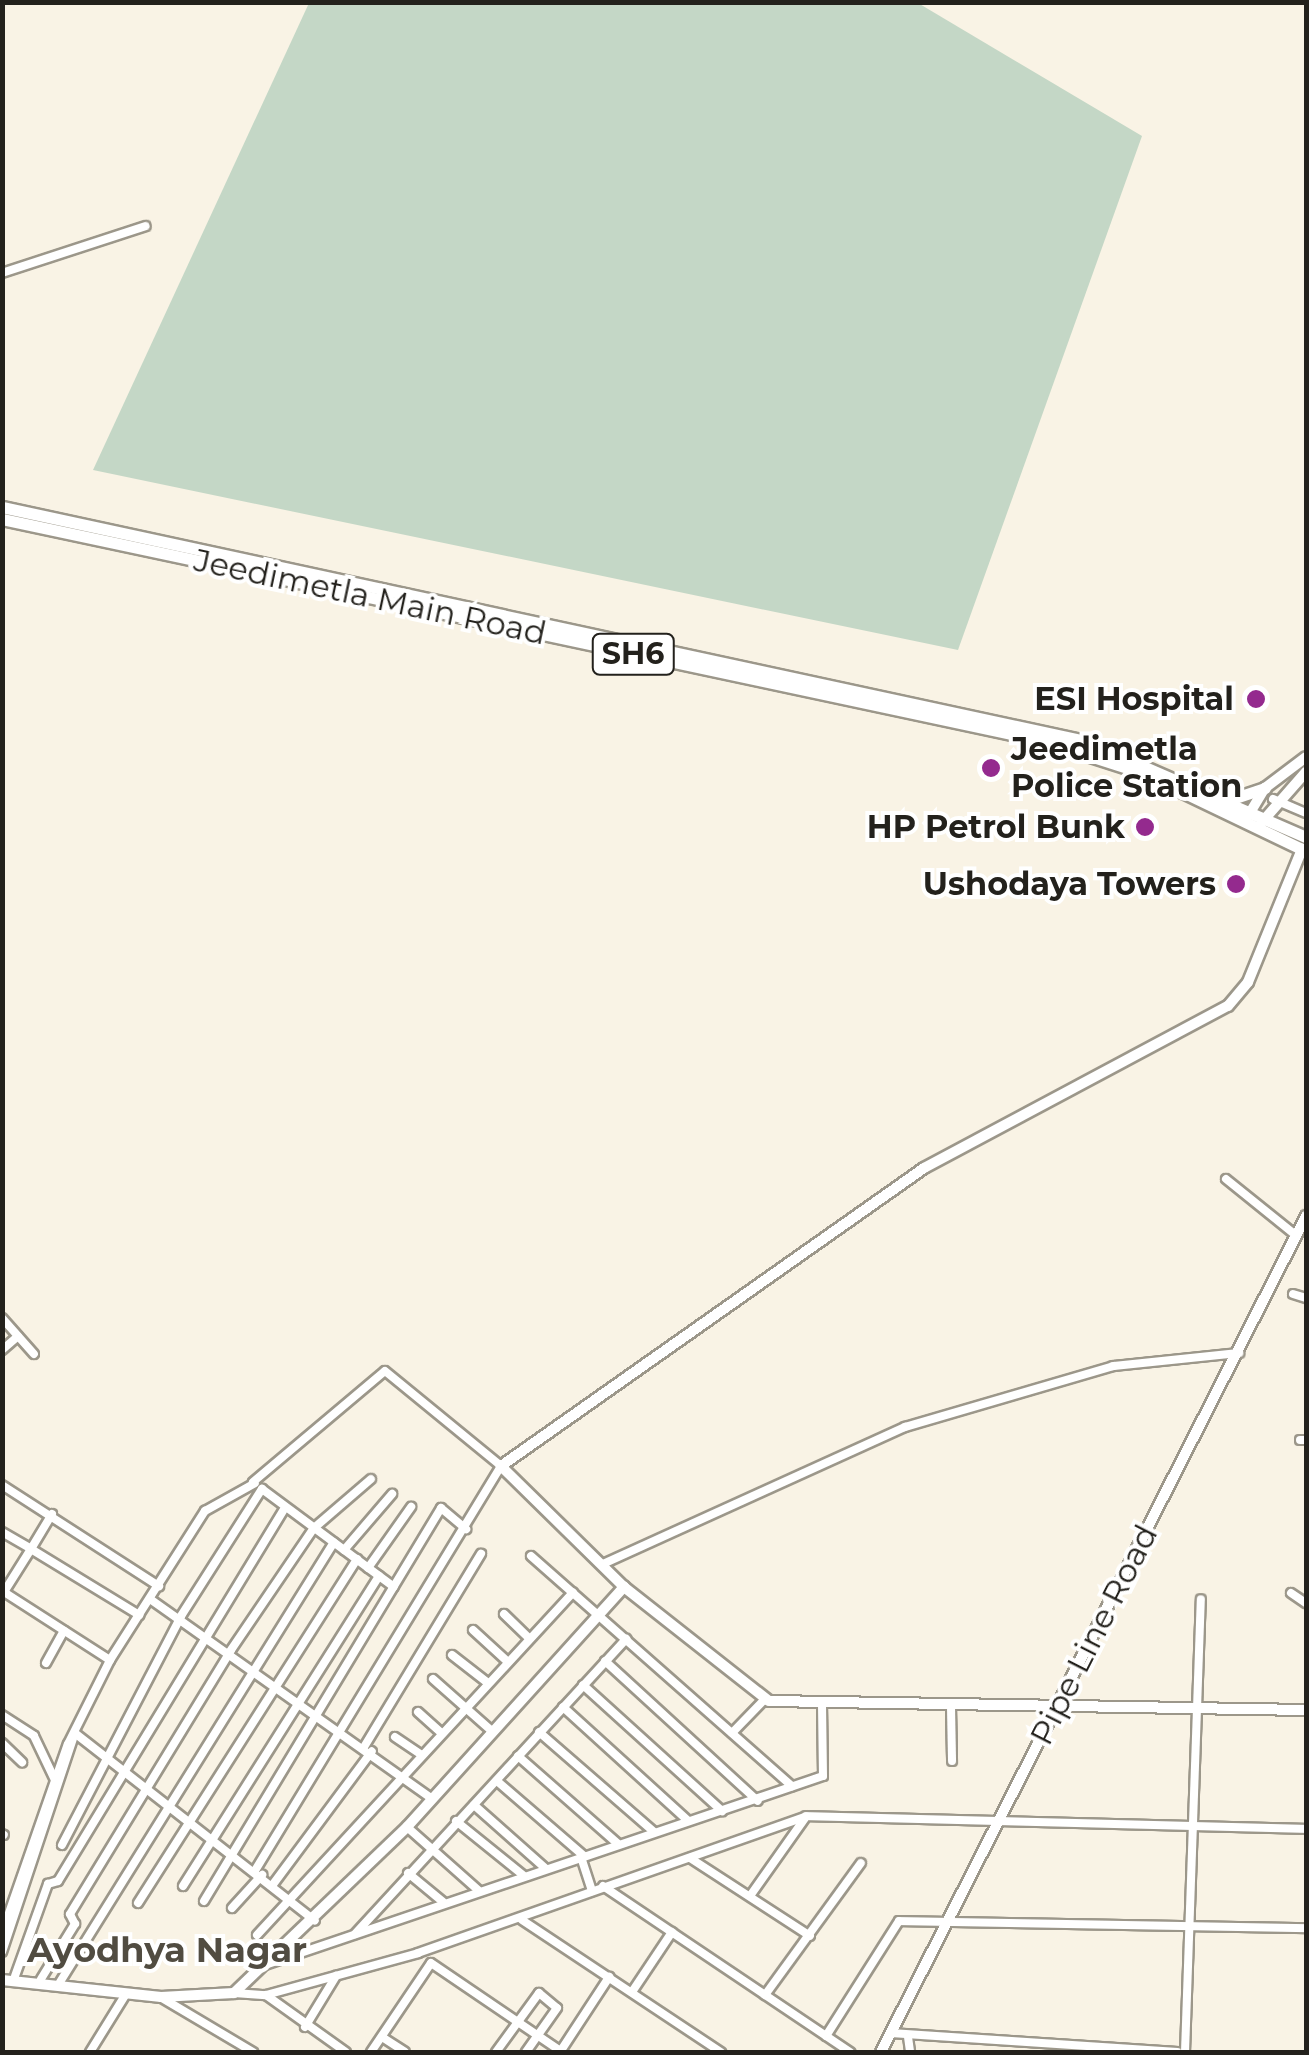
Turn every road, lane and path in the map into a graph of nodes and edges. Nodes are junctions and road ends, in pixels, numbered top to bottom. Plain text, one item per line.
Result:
1 (146, 226) dead end
2 (2, 272) edge
3 (2, 506) edge
4 (2, 518) edge
5 (974, 719) junction
6 (1306, 758) edge
7 (1306, 772) edge
8 (1264, 788) junction
9 (1185, 793) junction
10 (1273, 799) junction
11 (1226, 801) junction
12 (1306, 812) edge
13 (1248, 817) junction
14 (1262, 823) junction
15 (1305, 845) edge
16 (1226, 1179) dead end
17 (1306, 1216) edge
18 (1296, 1236) junction
19 (1293, 1294) dead end
20 (1306, 1298) edge
21 (2, 1318) edge
22 (18, 1336) junction
23 (2, 1350) edge
24 (1239, 1353) junction
25 (34, 1354) dead end
26 (501, 1466) junction
27 (371, 1479) dead end
28 (253, 1482) junction
29 (2, 1485) edge
30 (262, 1489) junction
31 (392, 1494) dead end
32 (411, 1507) dead end
33 (284, 1510) junction
34 (52, 1514) junction
35 (314, 1528) junction
36 (466, 1529) junction
37 (2, 1532) edge
38 (334, 1542) junction
39 (31, 1549) junction
40 (344, 1550) junction
41 (481, 1554) dead end
42 (531, 1556) dead end
43 (357, 1560) junction
44 (603, 1564) junction
45 (368, 1568) junction
46 (379, 1576) junction
47 (159, 1586) junction
48 (394, 1587) junction
49 (624, 1588) junction
50 (3, 1591) edge
51 (572, 1592) junction
52 (1291, 1593) dead end
53 (150, 1599) junction
54 (1201, 1599) dead end
55 (1306, 1603) edge
56 (504, 1614) dead end
57 (598, 1614) junction
58 (138, 1615) junction
59 (181, 1616) junction
60 (64, 1630) junction
61 (473, 1630) dead end
62 (208, 1634) junction
63 (530, 1638) junction
64 (626, 1639) junction
65 (231, 1650) junction
66 (452, 1655) dead end
67 (110, 1660) junction
68 (605, 1661) junction
69 (508, 1662) junction
70 (46, 1663) dead end
71 (254, 1670) junction
72 (433, 1678) dead end
73 (488, 1683) junction
74 (274, 1684) junction
75 (583, 1685) junction
76 (765, 1699) junction
77 (298, 1700) junction
78 (822, 1705) junction
79 (464, 1707) junction
80 (563, 1707) junction
81 (1059, 1707) junction
82 (951, 1708) junction
83 (1306, 1710) edge
84 (418, 1712) dead end
85 (1194, 1712) junction
86 (2, 1715) edge
87 (319, 1715) junction
88 (342, 1731) junction
89 (440, 1732) junction
90 (493, 1732) junction
91 (539, 1732) junction
92 (732, 1733) junction
93 (74, 1736) junction
94 (394, 1737) dead end
95 (2, 1744) edge
96 (368, 1749) junction
97 (108, 1754) junction
98 (420, 1754) junction
99 (518, 1756) junction
100 (952, 1760) dead end
101 (22, 1762) dead end
102 (128, 1768) junction
103 (402, 1774) junction
104 (55, 1780) junction
105 (497, 1781) junction
106 (148, 1785) junction
107 (792, 1786) junction
108 (432, 1800) junction
109 (758, 1801) junction
110 (170, 1804) junction
111 (474, 1806) junction
112 (722, 1811) junction
113 (806, 1816) junction
114 (1000, 1818) junction
115 (687, 1820) junction
116 (192, 1821) junction
117 (456, 1821) junction
118 (407, 1827) junction
119 (1193, 1828) junction
120 (1306, 1828) edge
121 (653, 1831) junction
122 (216, 1836) junction
123 (616, 1844) junction
124 (62, 1845) dead end
125 (432, 1848) junction
126 (237, 1852) junction
127 (583, 1857) junction
128 (690, 1858) junction
129 (860, 1863) dead end
130 (545, 1868) junction
131 (258, 1873) junction
132 (408, 1873) junction
133 (522, 1875) junction
134 (274, 1884) junction
135 (183, 1886) dead end
136 (603, 1886) junction
137 (478, 1890) junction
138 (592, 1890) junction
139 (750, 1896) junction
140 (291, 1897) junction
141 (204, 1901) dead end
142 (138, 1902) dead end
143 (443, 1902) junction
144 (232, 1908) dead end
145 (522, 1920) junction
146 (315, 1921) junction
147 (949, 1924) junction
148 (1190, 1926) junction
149 (1306, 1928) edge
150 (672, 1932) junction
151 (2, 1933) edge
152 (257, 1935) dead end
153 (354, 1936) junction
154 (810, 1936) junction
155 (2, 1952) edge
156 (418, 1953) junction
157 (431, 1963) junction
158 (265, 1965) junction
159 (15, 1976) junction
160 (336, 1976) junction
161 (610, 1977) junction
162 (41, 1979) junction
163 (2, 1980) edge
164 (60, 1982) junction
165 (632, 1992) junction
166 (234, 1993) junction
167 (126, 1994) junction
168 (266, 1995) junction
169 (766, 1995) junction
170 (161, 1997) junction
171 (517, 2022) junction
172 (305, 2027) junction
173 (891, 2033) junction
174 (382, 2036) junction
175 (537, 2036) junction
176 (826, 2036) junction
177 (908, 2037) junction
178 (93, 2049) edge
179 (106, 2052) edge
180 (252, 2052) edge
181 (346, 2052) edge
182 (371, 2052) edge
183 (405, 2052) edge
184 (496, 2052) edge
185 (526, 2052) edge
186 (560, 2052) edge
187 (721, 2052) edge
188 (850, 2052) edge
189 (881, 2052) edge
190 (910, 2052) edge
191 (1181, 2052) edge

1 - 2 street
3 - 5 main road, Jeedimetla Main Road / SH6
4 - 5 main road, Jeedimetla Main Road / SH6
5 - 9 main road, Jeedimetla Main Road / SH6
5 - 11 main road, Jeedimetla Main Road / SH6
6 - 8 street
7 - 10 street
8 - 11 main road
8 - 13 street
9 - 13 main road
9 - 15 main road, Jeedimetla Main Road / SH6
10 - 12 street
10 - 14 street
11 - 13 main road, Jeedimetla Main Road / SH6
13 - 14 main road, Jeedimetla Main Road / SH6
14 - 15 main road, Jeedimetla Main Road / SH6
15 - 26 street
16 - 18 street
17 - 18 street, Pipe Line Road
18 - 24 street, Pipe Line Road
19 - 20 street
21 - 22 street
22 - 23 street
22 - 25 street
24 - 44 street
24 - 81 street, Pipe Line Road
26 - 28 street
26 - 36 street
26 - 44 street
27 - 35 street
28 - 30 street
28 - 47 street
29 - 34 street
30 - 33 street
30 - 59 street
31 - 40 street
32 - 45 street
33 - 35 street
33 - 62 street
34 - 39 street
34 - 47 street
35 - 38 street
35 - 65 street
36 - 48 street
36 - 88 street
37 - 39 street
38 - 40 street
38 - 71 street
39 - 50 street
39 - 58 street
40 - 43 street
41 - 96 street
42 - 51 street
43 - 45 street
43 - 74 street
44 - 49 street
45 - 46 street
46 - 48 street
46 - 77 street
47 - 53 street
48 - 87 street
49 - 57 street
49 - 76 street
50 - 60 street
51 - 57 street
51 - 63 street
52 - 55 street
53 - 58 street
53 - 59 street
54 - 85 street
56 - 63 street
57 - 64 street
57 - 90 street
58 - 67 street
59 - 62 street
59 - 97 street
60 - 67 street
60 - 70 street
61 - 69 street
62 - 65 street
62 - 102 street
63 - 69 street
64 - 68 street
64 - 92 street
65 - 71 street
65 - 106 street
66 - 73 street
67 - 93 street
68 - 75 street
68 - 109 street
69 - 73 street
71 - 74 street
71 - 110 street
72 - 79 street
73 - 79 street
74 - 77 street
74 - 116 street
75 - 80 street
75 - 112 street
76 - 78 street
76 - 92 street
77 - 87 street
77 - 122 street
78 - 82 street
78 - 107 street
79 - 89 street
79 - 90 street
80 - 91 street
80 - 115 street
81 - 82 street
81 - 85 street
81 - 114 street, Pipe Line Road
82 - 100 street
83 - 85 street
84 - 89 street
85 - 119 street
86 - 104 street
87 - 88 street
87 - 126 street
88 - 96 street
88 - 131 street
89 - 98 street
90 - 108 street
91 - 99 street
91 - 121 street
92 - 107 street
93 - 97 street
93 - 104 street
93 - 155 street
94 - 98 street
95 - 101 street
96 - 103 street
96 - 134 street
97 - 102 street
97 - 124 street
98 - 103 street
99 - 105 street
99 - 123 street
102 - 106 street
102 - 159 street
103 - 108 street
103 - 140 street
104 - 151 street
105 - 111 street
105 - 127 street
106 - 110 street
106 - 162 street
107 - 109 street
108 - 118 street
109 - 112 street
110 - 116 street
110 - 164 street
111 - 117 street
111 - 130 street
112 - 115 street
113 - 114 street
113 - 128 street
113 - 139 street
114 - 119 street
114 - 147 street, Pipe Line Road
115 - 121 street
116 - 122 street
116 - 142 street
117 - 125 street
117 - 133 street
118 - 125 street
118 - 146 street
119 - 120 street
119 - 148 street
121 - 123 street
122 - 126 street
122 - 135 street
123 - 127 street
125 - 132 street
125 - 137 street
126 - 131 street
126 - 141 street
127 - 130 street
127 - 138 street
128 - 136 street
128 - 139 street
129 - 154 street
130 - 133 street
131 - 134 street
131 - 144 street
132 - 143 street
132 - 153 street
133 - 137 street
134 - 140 street
136 - 138 street
136 - 150 street
137 - 143 street
138 - 145 street
139 - 154 street
140 - 146 street
140 - 152 street
143 - 153 street
145 - 156 street
145 - 161 street
146 - 158 street
147 - 148 street
147 - 173 street, Pipe Line Road
147 - 176 street
148 - 149 street
148 - 191 street
150 - 165 street
150 - 169 street
153 - 158 street
154 - 169 street
156 - 157 street
156 - 160 street
157 - 171 street
157 - 174 street
158 - 166 street
159 - 162 street
159 - 163 street
160 - 168 street
160 - 172 street
161 - 165 street
161 - 186 street
162 - 164 street
164 - 167 street
165 - 187 street
166 - 168 street
166 - 170 street
167 - 170 street
167 - 178 street
168 - 172 street
169 - 176 street
170 - 180 street
171 - 175 street
171 - 175 street
171 - 184 street
172 - 181 street
173 - 177 street
173 - 189 street, Pipe Line Road
174 - 182 street
174 - 183 street
175 - 185 street
175 - 186 street
176 - 188 street
177 - 190 street
177 - 191 street
178 - 179 street

